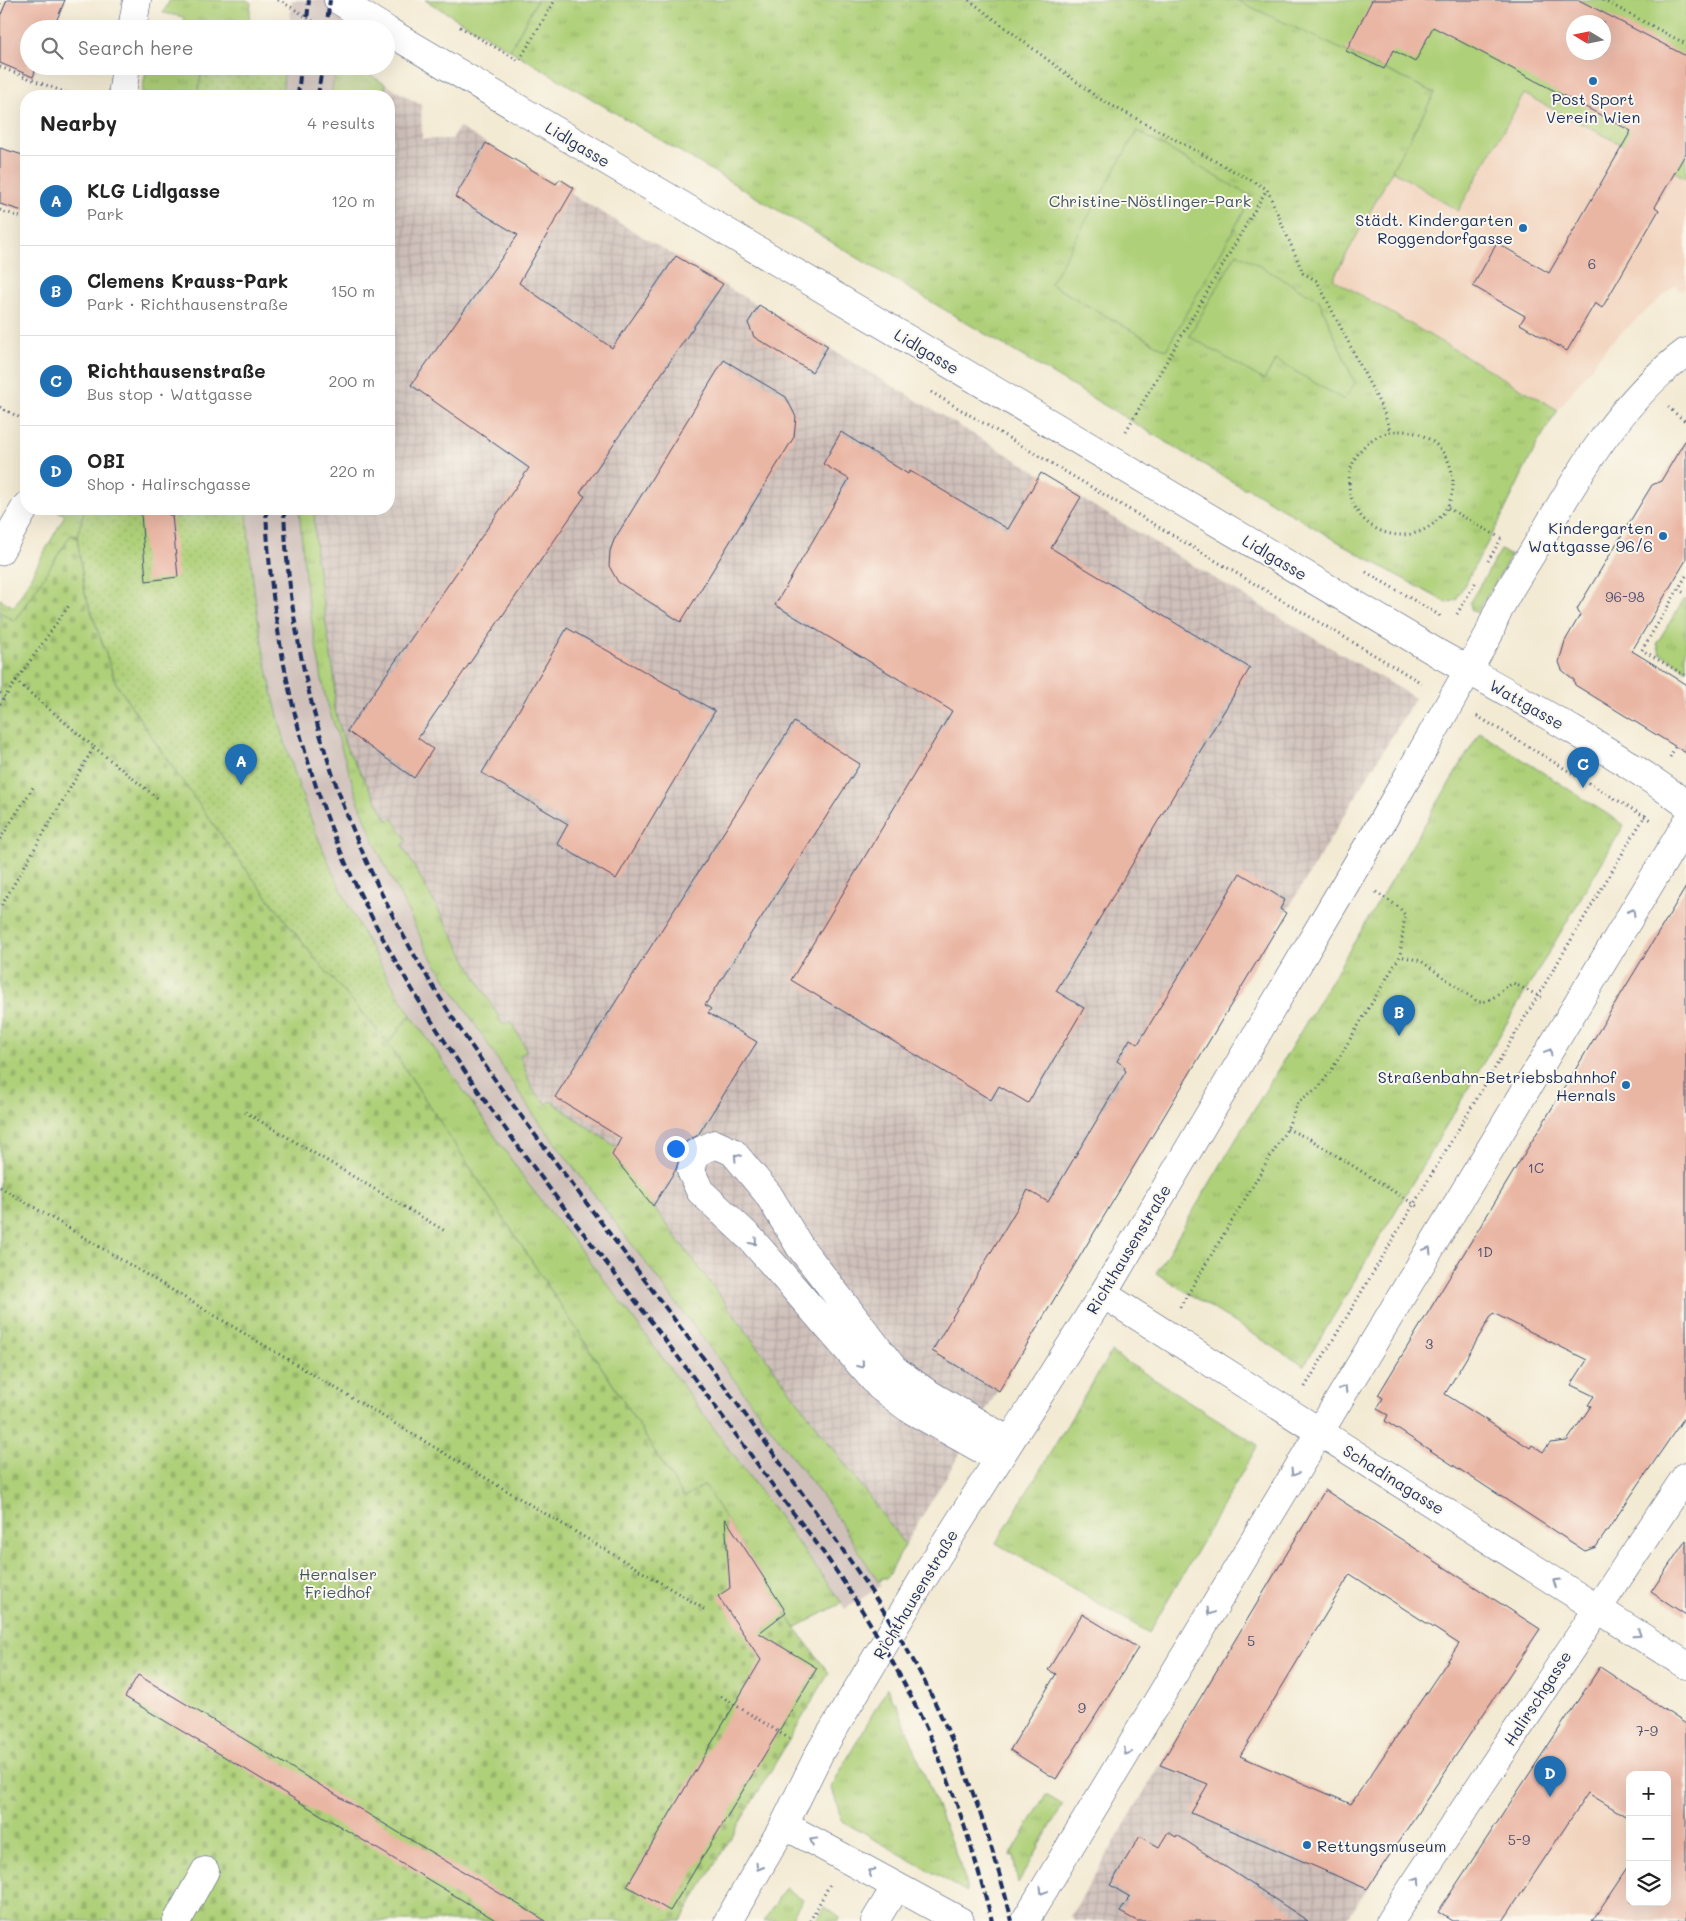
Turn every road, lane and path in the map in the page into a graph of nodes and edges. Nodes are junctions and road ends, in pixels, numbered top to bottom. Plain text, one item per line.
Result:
1 (2, 0) edge
2 (137, 0) edge
3 (278, 0) edge
4 (555, 0) edge
5 (969, 0) edge
6 (1604, 0) edge
7 (342, 3) edge
8 (0, 4) edge
9 (134, 20) edge
10 (311, 20) edge
11 (371, 20) edge
12 (460, 27) dead end
13 (395, 34) edge
14 (1686, 44) edge
15 (0, 67) edge
16 (20, 75) edge
17 (20, 75) edge
18 (125, 75) edge
19 (59, 90) edge
20 (123, 90) edge
21 (1267, 189) junction
22 (0, 210) edge
23 (20, 217) edge
24 (1686, 352) edge
25 (0, 407) edge
26 (20, 418) edge
27 (1126, 431) dead end
28 (1390, 431) junction
29 (1448, 508) junction
30 (21, 515) edge
31 (0, 551) edge
32 (1531, 555) junction
33 (1686, 576) edge
34 (1678, 589) junction
35 (1686, 594) edge
36 (70, 604) dead end
37 (1468, 671) junction
38 (1686, 676) edge
39 (16, 681) junction
40 (0, 693) edge
41 (5, 697) junction
42 (1451, 701) junction
43 (0, 704) edge
44 (94, 747) junction
45 (34, 786) dead end
46 (1662, 787) junction
47 (157, 798) dead end
48 (1686, 804) edge
49 (1644, 816) junction
50 (1681, 830) edge
51 (0, 839) edge
52 (1351, 874) junction
53 (0, 908) edge
54 (1400, 956) junction
55 (1538, 994) junction
56 (245, 1112) dead end
57 (1287, 1129) junction
58 (0, 1187) edge
59 (1414, 1204) junction
60 (444, 1231) dead end
61 (1102, 1294) junction
62 (1165, 1334) junction
63 (1302, 1392) dead end
64 (1319, 1431) junction
65 (1004, 1450) junction
66 (1686, 1476) edge
67 (1597, 1608) junction
68 (706, 1610) dead end
69 (1686, 1665) edge
70 (721, 1696) dead end
71 (794, 1742) dead end
72 (784, 1825) junction
73 (842, 1856) junction
74 (206, 1871) dead end
75 (896, 1886) junction
76 (177, 1921) edge
77 (728, 1921) edge
78 (810, 1921) edge
79 (875, 1921) edge
80 (960, 1921) edge
81 (1025, 1921) edge
82 (1390, 1921) edge

1 - 8 path
2 - 9 street
3 - 10 path, bridge
4 - 12 path
5 - 21 path
6 - 14 path
7 - 11 street, Lidlgasse
13 - 37 street, Lidlgasse
15 - 16 path
17 - 19 path
18 - 20 street
21 - 27 path
21 - 28 path
22 - 23 path
24 - 32 street, Richthausenstraße
25 - 26 path
28 - 29 path
28 - 29 path
29 - 32 path
30 - 31 street
32 - 37 street, Richthausenstraße
33 - 34 path
34 - 35 path
34 - 38 path
36 - 39 path
37 - 42 street, Richthausenstraße
37 - 46 street, Wattgasse
39 - 41 path
39 - 44 path
40 - 41 path
41 - 43 path
42 - 49 path
42 - 52 street, Richthausenstraße
44 - 47 path
44 - 53 path
45 - 51 path
46 - 48 street, Wattgasse
46 - 49 path
49 - 50 path
49 - 55 path
64 -> 50 street
52 - 54 path
52 - 61 street, Richthausenstraße
54 - 55 path
54 - 57 path
55 - 59 path
56 - 60 path
57 - 59 path
57 - 62 path
58 - 68 path
59 - 63 path
61 - 62 street, Schadinagasse
61 - 65 street, Richthausenstraße
62 - 64 street, Schadinagasse
67 -> 64 street, Schadinagasse
64 -> 81 street
65 -> 65 street
65 - 72 street, Richthausenstraße
66 - 67 street, Halirschgasse
67 -> 69 street, Schadinagasse
82 -> 67 street, Halirschgasse
70 - 71 path
73 -> 72 street
72 -> 77 street, Richthausenstraße
75 -> 73 street
73 - 78 path
74 - 76 street
75 - 79 street
75 - 80 street

